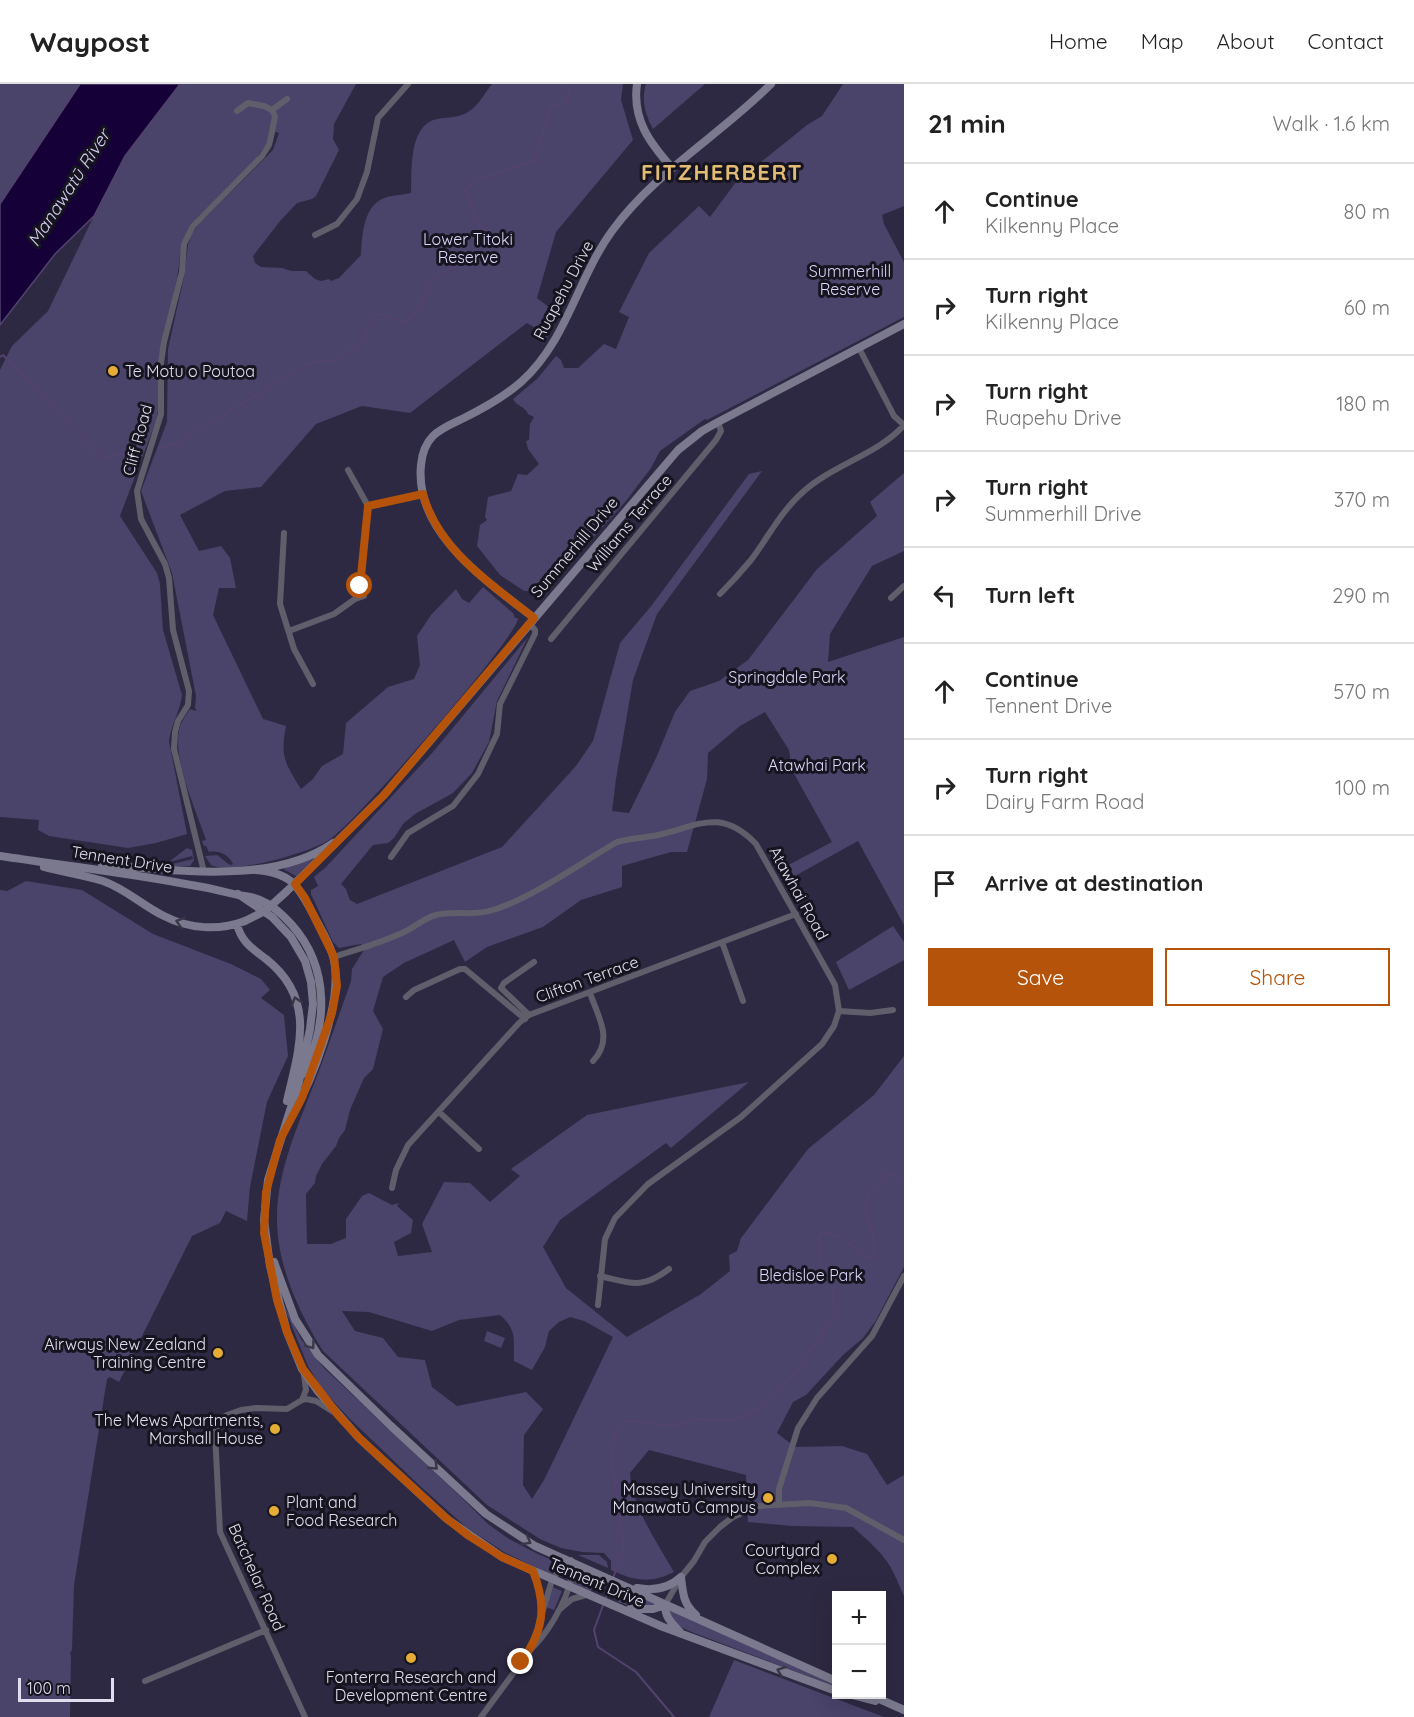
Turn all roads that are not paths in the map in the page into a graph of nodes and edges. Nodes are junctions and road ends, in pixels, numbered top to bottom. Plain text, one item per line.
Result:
1 (408, 84) edge
2 (637, 84) edge
3 (771, 84) edge
4 (287, 99) dead end
5 (272, 110) junction
6 (237, 111) dead end
7 (672, 168) junction
8 (315, 235) dead end
9 (904, 324) edge
10 (859, 348) junction
11 (718, 422) junction
12 (904, 425) edge
13 (348, 470) dead end
14 (423, 494) junction
15 (368, 506) junction
16 (284, 534) dead end
17 (904, 586) edge
18 (720, 594) dead end
19 (891, 598) dead end
20 (532, 621) junction
21 (289, 631) junction
22 (550, 639) dead end
23 (313, 684) dead end
24 (348, 833) junction
25 (0, 856) edge
26 (391, 857) dead end
27 (45, 862) junction
28 (255, 870) junction
29 (204, 872) junction
30 (295, 884) junction
31 (796, 914) junction
32 (241, 922) junction
33 (722, 942) junction
34 (334, 957) junction
35 (534, 962) dead end
36 (590, 993) junction
37 (406, 997) dead end
38 (743, 1001) dead end
39 (893, 1010) dead end
40 (839, 1011) junction
41 (527, 1017) junction
42 (593, 1061) dead end
43 (439, 1112) junction
44 (280, 1140) junction
45 (479, 1149) dead end
46 (392, 1188) dead end
47 (264, 1233) junction
48 (669, 1269) dead end
49 (600, 1276) junction
50 (904, 1276) edge
51 (598, 1305) dead end
52 (303, 1369) junction
53 (302, 1400) junction
54 (338, 1415) junction
55 (779, 1503) junction
56 (904, 1540) edge
57 (571, 1560) junction
58 (533, 1571) junction
59 (681, 1577) junction
60 (552, 1580) junction
61 (568, 1587) junction
62 (628, 1587) junction
63 (588, 1595) junction
64 (665, 1605) junction
65 (543, 1606) junction
66 (620, 1607) junction
67 (559, 1610) junction
68 (701, 1619) junction
69 (266, 1630) junction
70 (682, 1634) junction
71 (532, 1648) junction
72 (832, 1679) edge
73 (145, 1681) dead end
74 (832, 1689) edge
75 (866, 1699) edge
76 (876, 1699) edge
77 (884, 1703) junction
78 (904, 1710) edge
79 (305, 1717) edge
80 (481, 1717) edge

1 - 8 street
2 - 7 main road
3 - 7 main road, Ruapehu Drive
4 - 5 street
5 - 6 street
5 - 29 street, Cliff Road
7 - 14 main road, Ruapehu Drive
9 - 10 main road, Summerhill Drive
10 - 11 main road, Summerhill Drive
10 - 12 street
11 - 20 main road, Summerhill Drive
11 - 22 street, Williams Terrace
12 - 18 street
13 - 15 street
14 - 15 street
14 - 20 main road, Ruapehu Drive
15 - 21 street
16 - 21 street
17 - 19 street
20 - 24 main road, Summerhill Drive
20 - 26 street
21 - 23 street
24 - 28 main road
24 - 30 main road, Summerhill Drive
25 - 27 main road, Tennent Drive
32 -> 25 main road
27 - 29 main road
27 - 44 main road, Tennent Drive
28 - 29 main road
28 - 30 main road
30 - 32 main road, Summerhill Drive, bridge
30 - 34 main road
31 - 33 street, Clifton Terrace
31 - 34 street, Atawhai Road
31 - 40 street, Atawhai Road
44 -> 32 main road
33 - 36 street, Clifton Terrace
33 - 38 street
34 - 44 main road
35 - 41 street
36 - 41 street, Clifton Terrace
36 - 42 street
37 - 41 street
39 - 40 street
40 - 49 street
41 - 43 street, Clifton Terrace
43 - 45 street
43 - 46 street, Clifton Terrace
44 - 47 main road, Tennent Drive
47 - 52 main road, Tennent Drive
47 -> 57 main road, Tennent Drive
48 - 49 street
49 - 51 street
50 - 55 street
52 - 53 street
52 - 54 main road, Tennent Drive
53 - 54 street
53 - 69 street, Batchelar Road
54 - 58 main road, Tennent Drive
55 - 56 street
55 - 59 street
57 - 60 street
57 - 61 street
57 - 62 main road, Tennent Drive
58 - 60 main road, Tennent Drive
58 - 65 street
59 - 62 main road
59 - 64 street
59 - 68 main road
60 - 61 main road, Tennent Drive
60 - 65 street
61 - 63 main road, Tennent Drive
61 - 67 street
62 - 64 main road, Tennent Drive
63 - 66 main road, Tennent Drive
63 - 67 street
64 - 66 main road
64 - 68 main road, Tennent Drive
64 - 70 main road
65 - 71 street
66 - 70 main road, Tennent Drive
67 - 71 street
68 - 72 main road, Tennent Drive
69 - 73 street
69 - 79 street, Batchelar Road
74 -> 70 main road, Tennent Drive
71 - 80 street
75 - 77 main road
76 - 77 main road
77 - 78 main road

